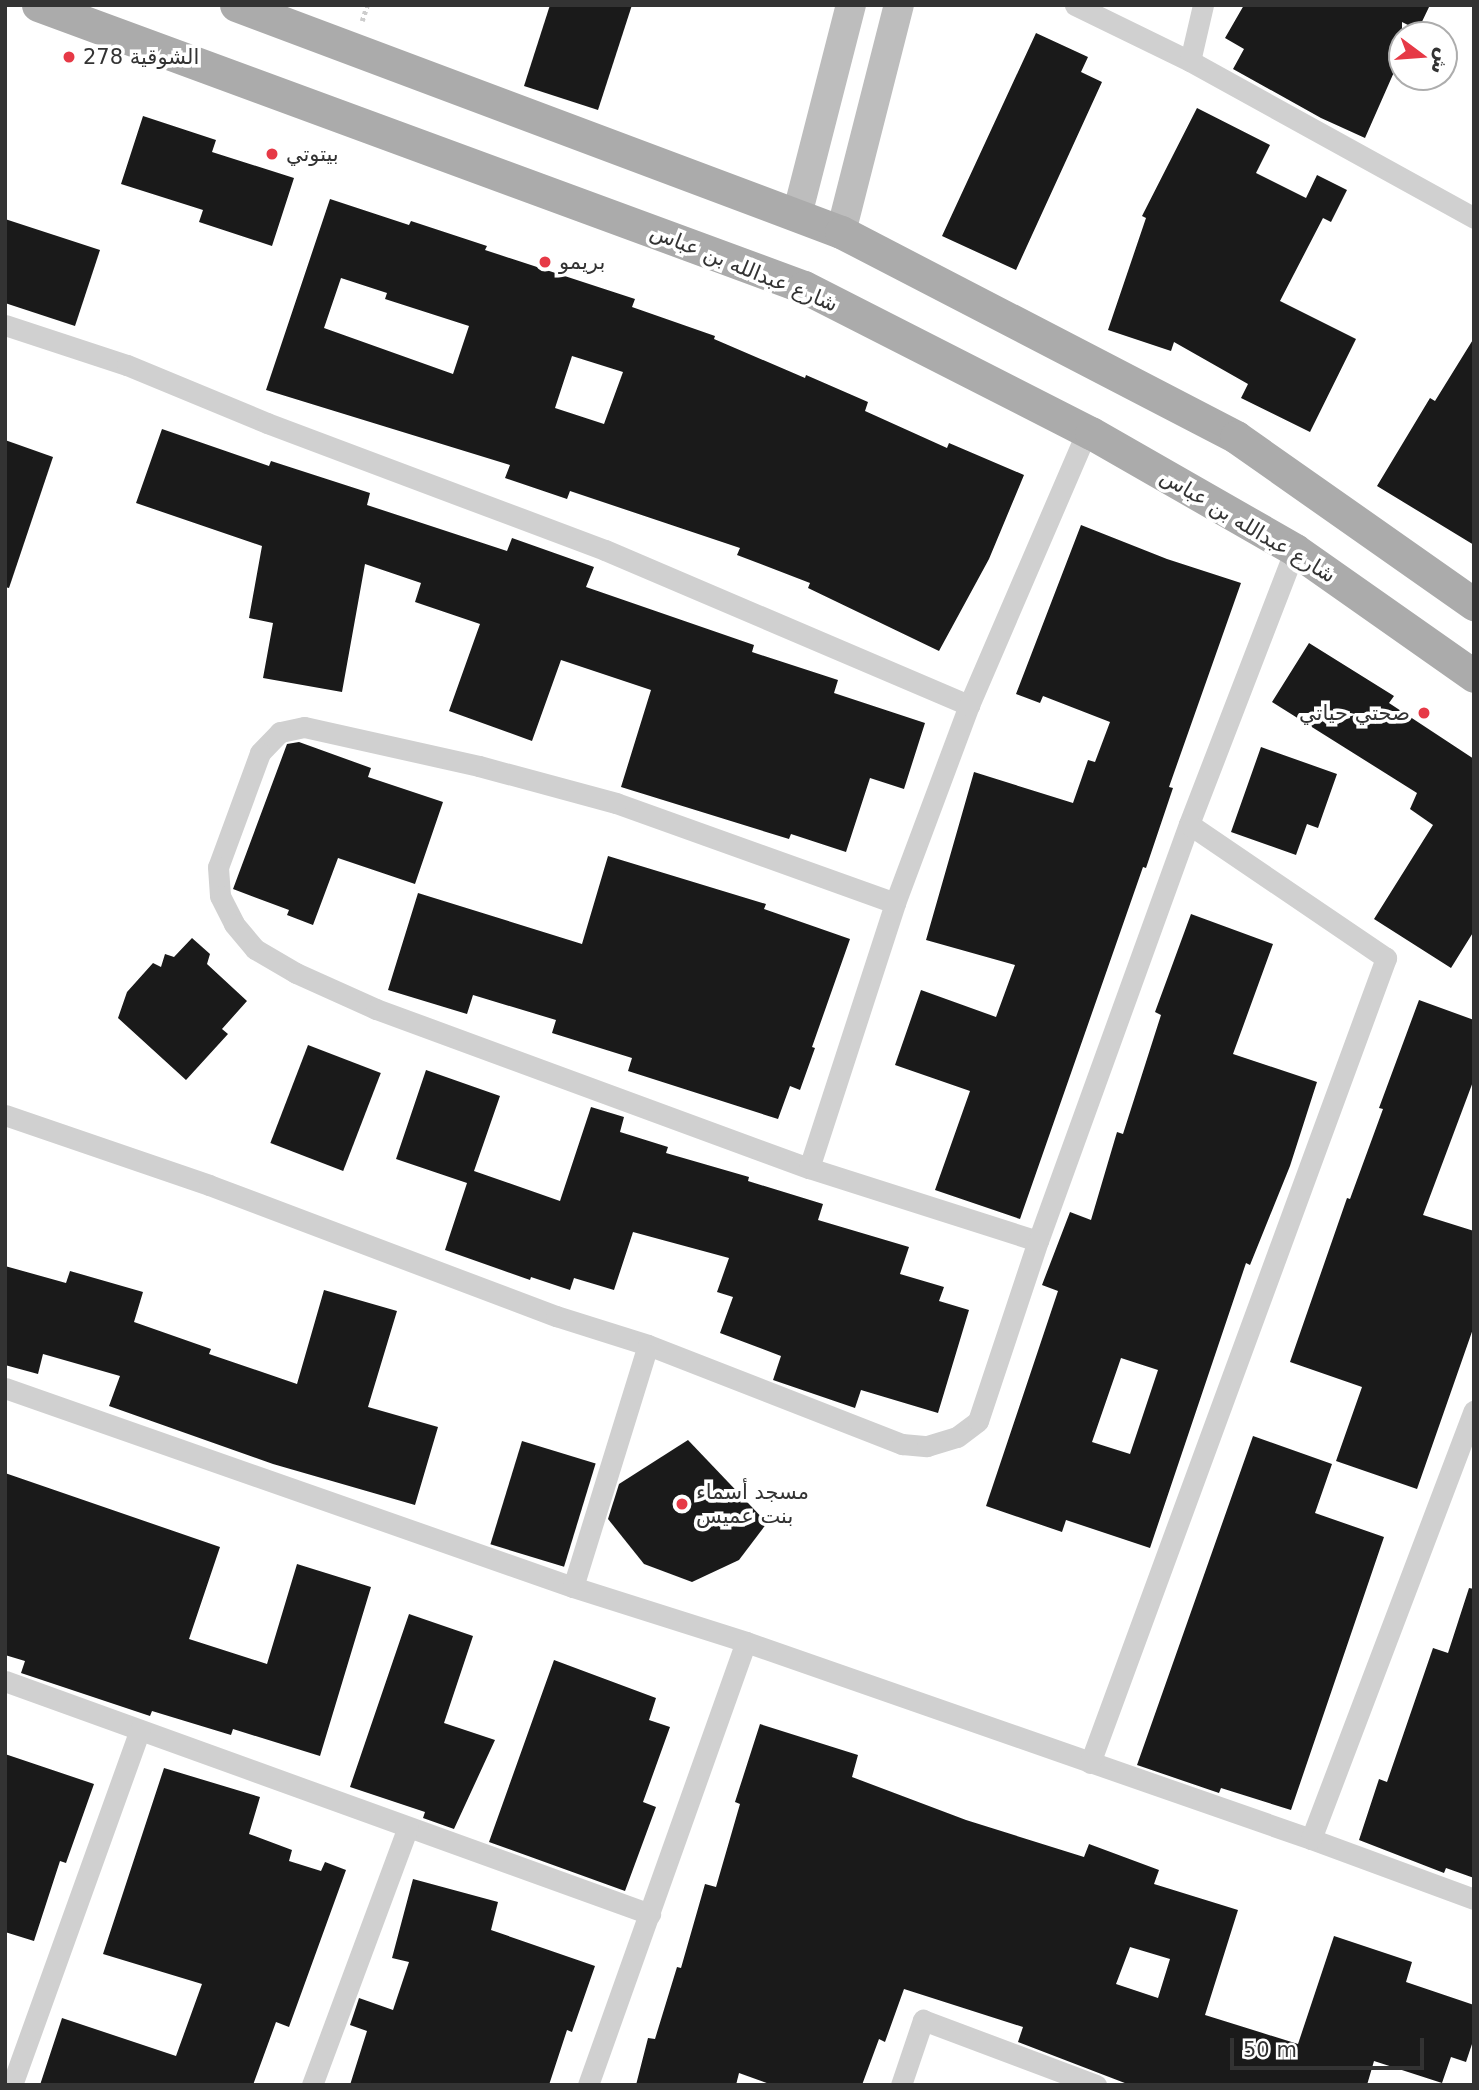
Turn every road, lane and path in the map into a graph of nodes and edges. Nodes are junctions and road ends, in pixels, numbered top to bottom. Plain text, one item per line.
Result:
1 (38, 5) edge
2 (236, 5) edge
3 (851, 5) edge
4 (899, 5) edge
5 (1075, 5) edge
6 (1203, 5) edge
7 (1190, 61) junction
8 (797, 215) junction
9 (1474, 218) edge
10 (841, 232) junction
11 (5, 325) edge
12 (1087, 431) junction
13 (1294, 550) junction
14 (1474, 604) edge
15 (1474, 676) edge
16 (969, 705) junction
17 (1189, 824) junction
18 (895, 903) junction
19 (5, 1115) edge
20 (809, 1168) junction
21 (1038, 1241) junction
22 (648, 1345) junction
23 (5, 1388) edge
24 (1474, 1411) edge
25 (573, 1587) junction
26 (746, 1642) junction
27 (5, 1681) edge
28 (140, 1730) junction
29 (1090, 1763) junction
30 (408, 1827) junction
31 (1311, 1839) junction
32 (1474, 1899) edge
33 (650, 1914) junction
34 (12, 2085) edge
35 (312, 2085) edge
36 (588, 2085) edge
37 (901, 2085) edge
38 (1096, 2085) edge

1 - 12 main road, شارع عبدالله بن عباس
2 - 8 main road
3 - 8 street
4 - 10 street
5 - 7 street
6 - 7 street
7 - 9 street
8 - 10 main road
10 - 14 main road
11 - 16 street
12 - 13 main road, شارع عبدالله بن عباس
12 - 16 street
13 - 15 main road, شارع عبدالله بن عباس
13 - 17 street
16 - 18 street
17 - 21 street
17 - 29 street
18 - 20 street
18 - 20 street
19 - 22 street
20 - 21 street
21 - 22 street
22 - 25 street
23 - 25 street
24 - 31 street
25 - 26 street
26 - 29 street
26 - 33 street
27 - 28 street
28 - 30 street
28 - 34 street
29 - 31 street
30 - 33 street
30 - 35 street
31 - 32 street
33 - 36 street
37 - 38 street

